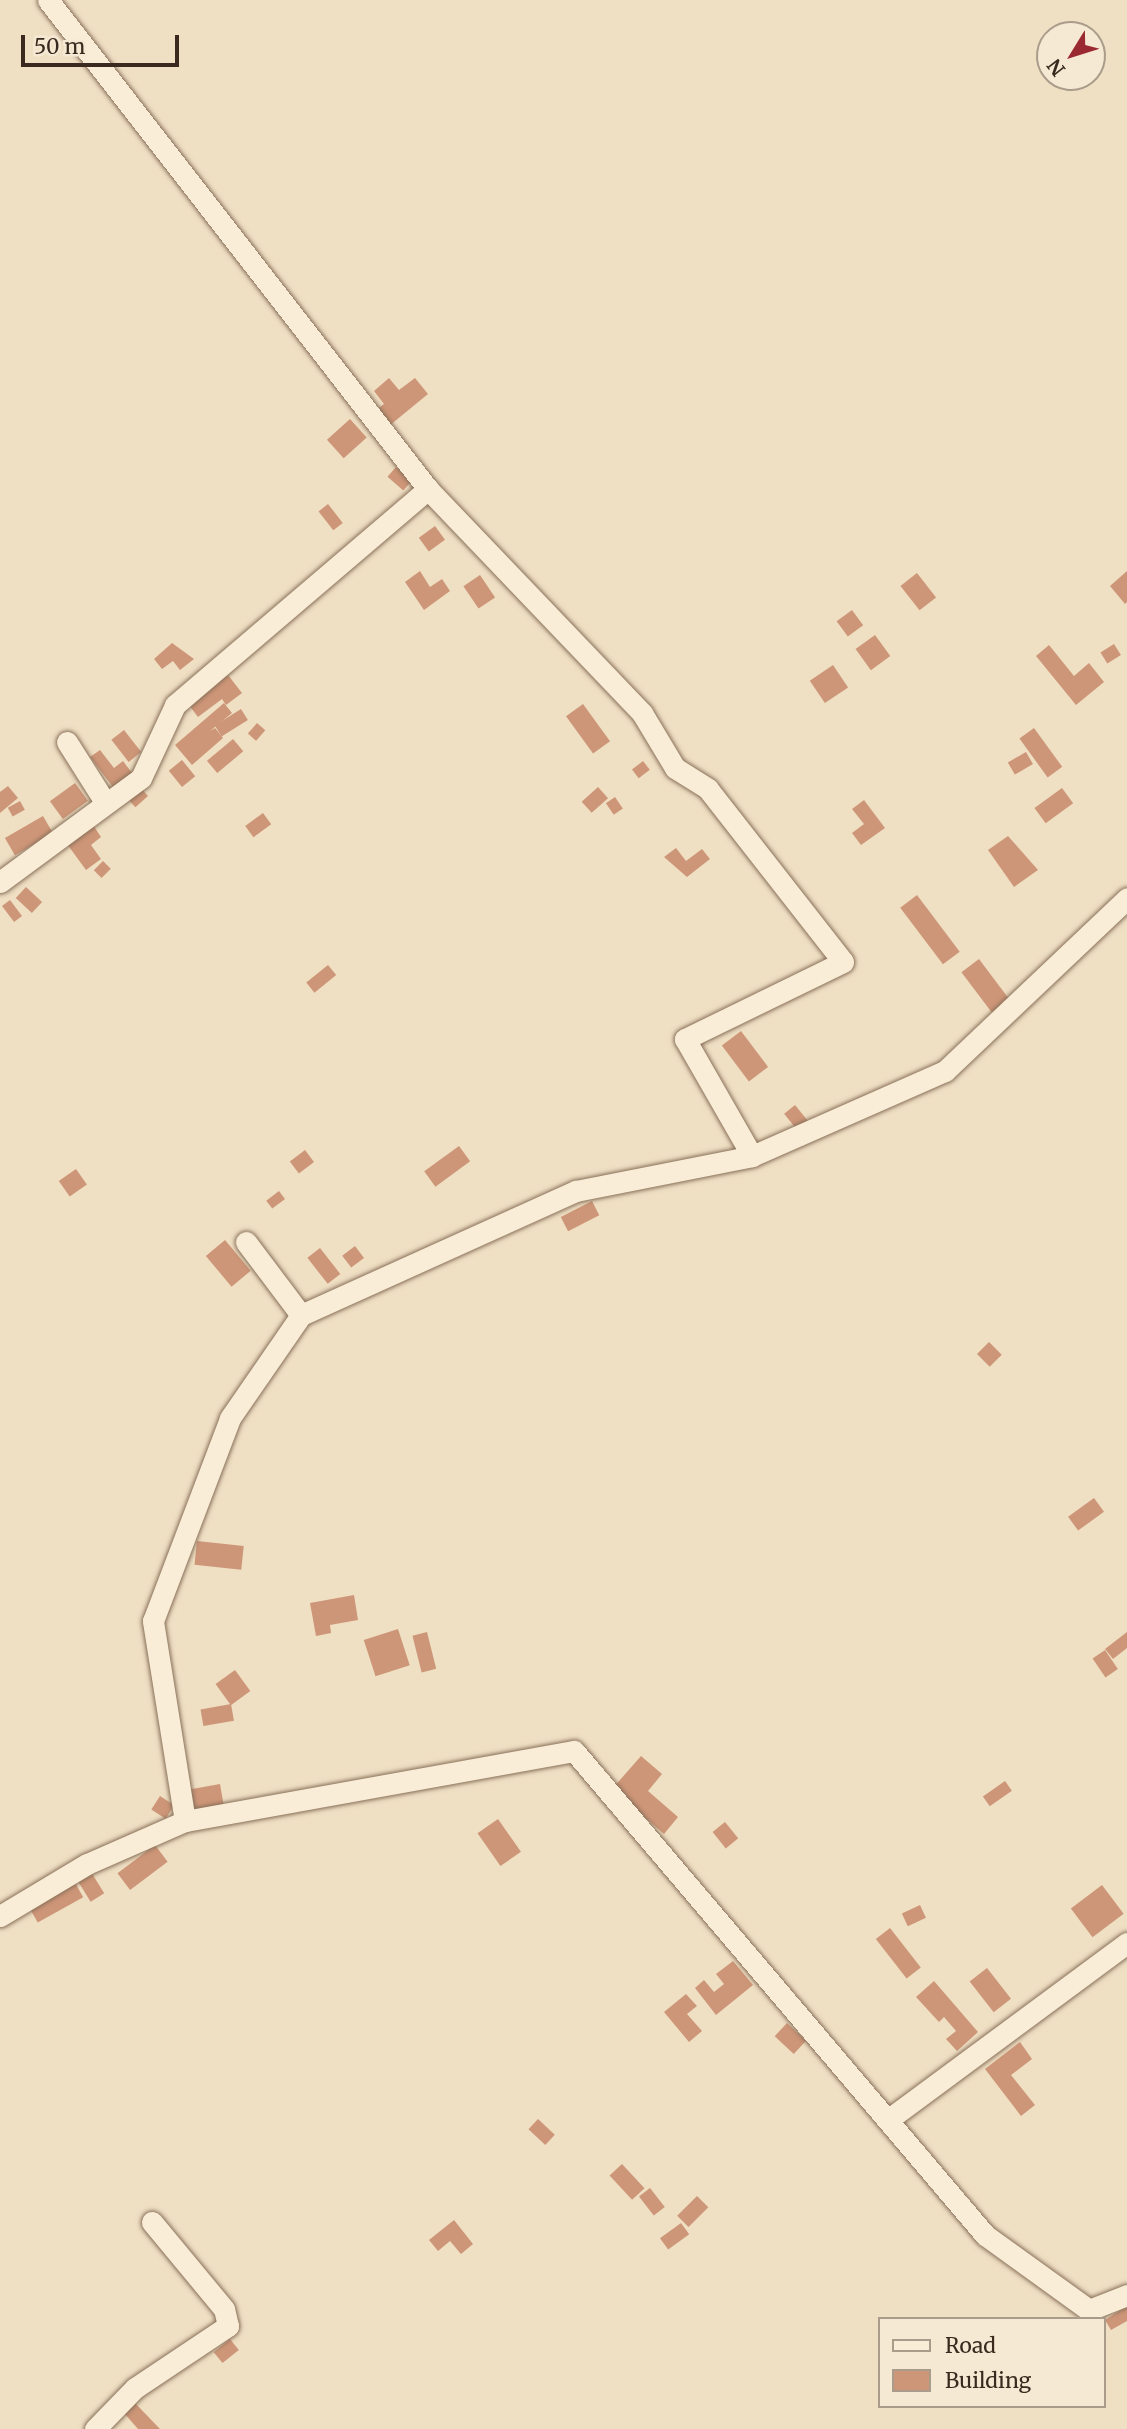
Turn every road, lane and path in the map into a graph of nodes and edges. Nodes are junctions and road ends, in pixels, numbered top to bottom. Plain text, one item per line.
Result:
1 (48, 0) edge
2 (428, 489) junction
3 (66, 742) dead end
4 (105, 802) junction
5 (0, 882) edge
6 (1127, 898) edge
7 (752, 1156) junction
8 (246, 1242) dead end
9 (301, 1315) junction
10 (185, 1821) junction
11 (0, 1916) edge
12 (1127, 1942) edge
13 (889, 2119) junction
14 (152, 2222) dead end
15 (1127, 2295) edge
16 (94, 2429) edge

1 - 2 street
2 - 4 street
2 - 7 street
3 - 4 street
4 - 5 street
6 - 7 street
7 - 9 street
8 - 9 street
9 - 10 street
10 - 11 street
10 - 13 street
12 - 13 street
13 - 15 street
14 - 16 street

